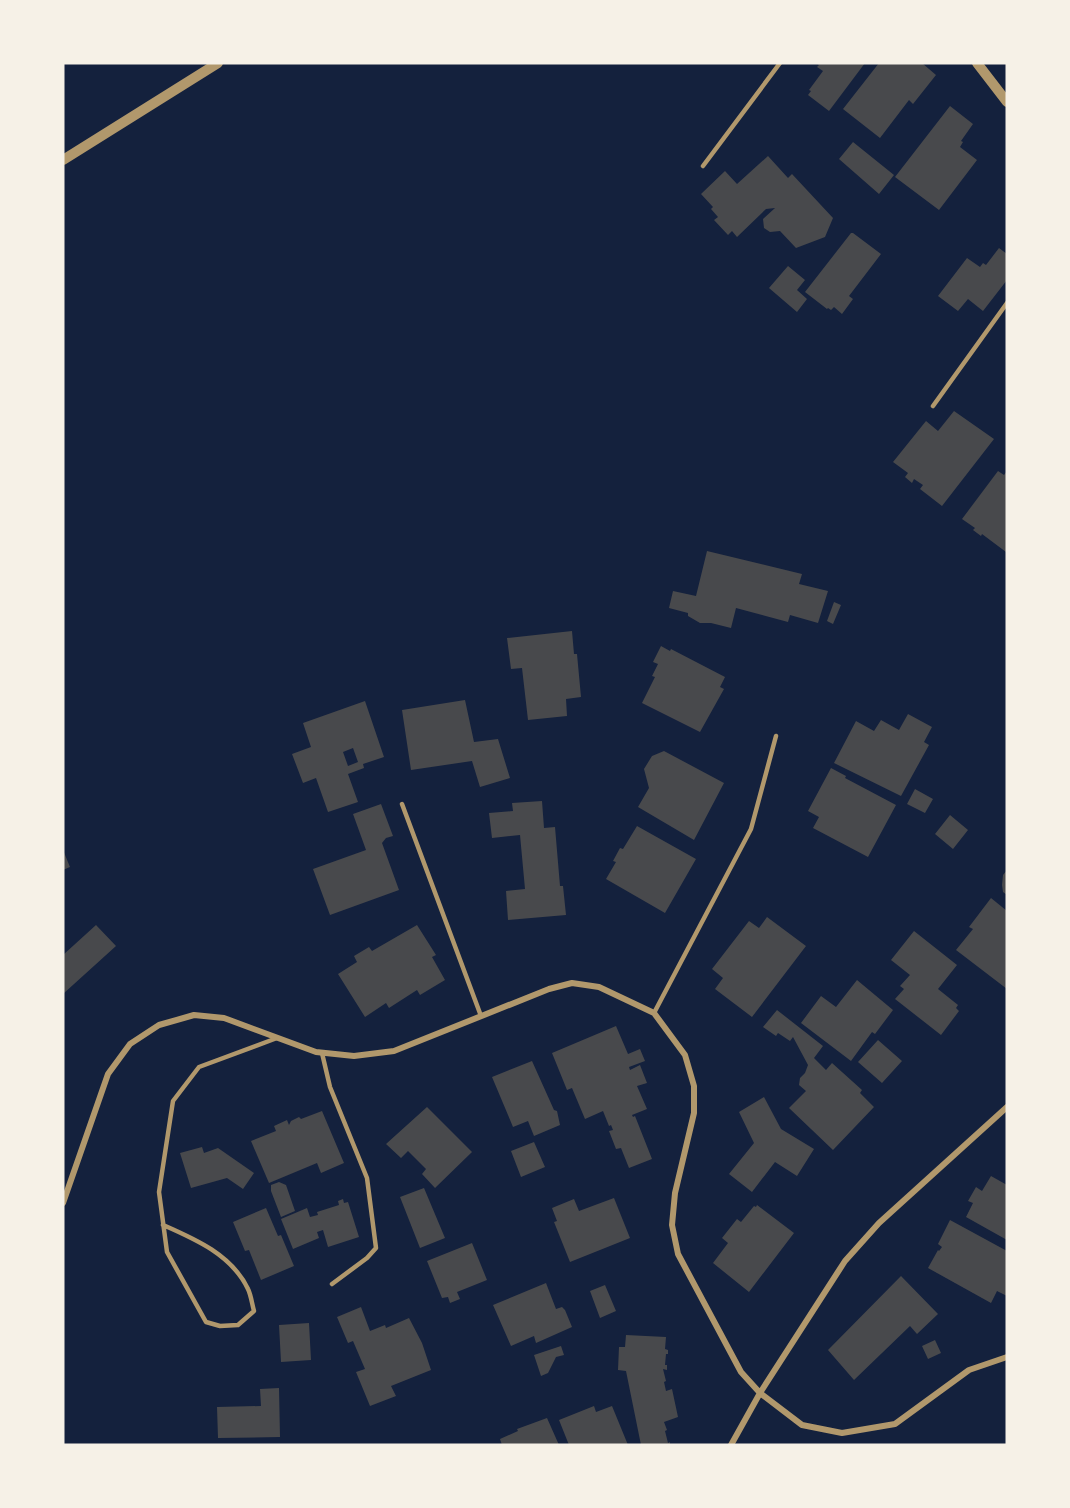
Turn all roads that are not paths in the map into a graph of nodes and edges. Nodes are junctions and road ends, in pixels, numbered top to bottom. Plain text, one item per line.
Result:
1 (218, 63) edge
2 (780, 63) edge
3 (978, 63) edge
4 (1007, 102) edge
5 (63, 160) edge
6 (703, 166) dead end
7 (1007, 303) edge
8 (933, 406) dead end
9 (776, 736) dead end
10 (402, 804) dead end
11 (654, 1013) junction
12 (481, 1016) junction
13 (278, 1038) junction
14 (322, 1053) junction
15 (1007, 1107) edge
16 (63, 1203) edge
17 (163, 1225) junction
18 (332, 1284) dead end
19 (1007, 1357) edge
20 (760, 1393) junction
21 (731, 1445) edge

1 - 5 street
2 - 6 lane
3 - 4 street
7 - 8 lane
9 - 11 lane
10 - 12 lane
11 - 12 street
11 - 20 street
12 - 14 street
13 - 14 street
13 - 16 street
13 - 17 lane
14 - 18 lane
15 - 20 street
17 - 17 lane
19 - 20 street
20 - 21 street

